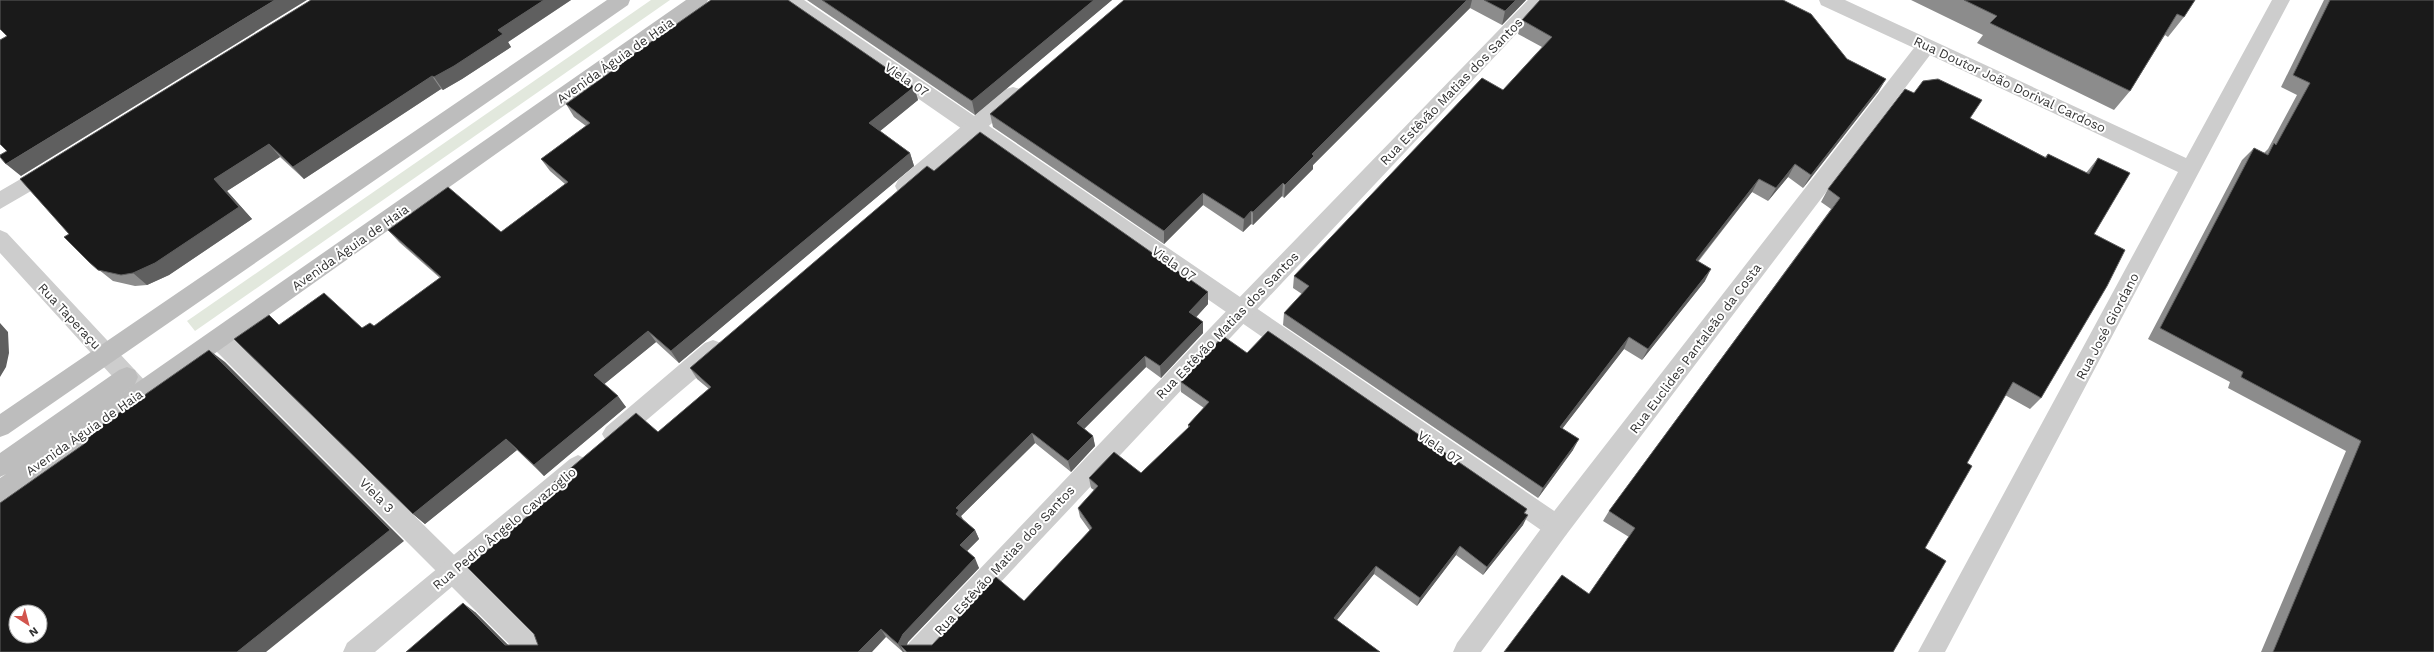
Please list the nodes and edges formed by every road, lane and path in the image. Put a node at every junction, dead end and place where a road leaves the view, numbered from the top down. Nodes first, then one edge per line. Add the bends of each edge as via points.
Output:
1 (621, 0) edge
2 (699, 0) edge
3 (790, 0) edge
4 (1539, 0) edge
5 (1828, 0) edge
6 (2281, 0) edge
7 (1927, 45) junction
8 (1029, 81) edge
9 (975, 126) junction
10 (63, 161) edge
11 (2191, 170) junction
12 (890, 198) edge
13 (0, 201) edge
14 (0, 239) edge
15 (1241, 310) junction
16 (727, 338) edge
17 (219, 339) junction
18 (106, 355) junction
19 (134, 385) junction
20 (0, 427) edge
21 (0, 466) edge
22 (0, 492) edge
23 (1557, 527) junction
24 (454, 571) junction
25 (356, 652) edge
26 (535, 652) edge
27 (918, 652) edge
28 (1466, 652) edge
29 (1931, 652) edge

1 - 18 main road
2 - 17 main road, Avenida Águia de Haia
3 - 9 street, Viela 07
4 - 15 street, Rua Estêvão Matias dos Santos
5 - 7 street, Rua Doutor João Dorival Cardoso
6 - 11 street, Rua José Giordano
7 - 11 street, Rua Doutor João Dorival Cardoso
7 - 23 street, Rua Euclides Pantaleão da Costa
8 - 9 street
9 - 12 street
9 - 15 street, Viela 07
10 - 13 street
11 - 29 street, Rua José Giordano
14 - 18 street, Rua Taperaçu
15 - 23 street, Viela 07
15 - 27 street, Rua Estêvão Matias dos Santos
16 - 24 street, Rua Pedro Ângelo Cavazoglio
17 - 19 main road, Avenida Águia de Haia
17 - 24 street, Viela 3
18 - 19 street, Rua Taperaçu
18 - 20 main road
19 - 21 main road
19 - 22 main road, Avenida Águia de Haia
23 - 28 street, Rua Euclides Pantaleão da Costa
24 - 25 street, Rua Pedro Ângelo Cavazoglio
24 - 26 street, Viela 3

